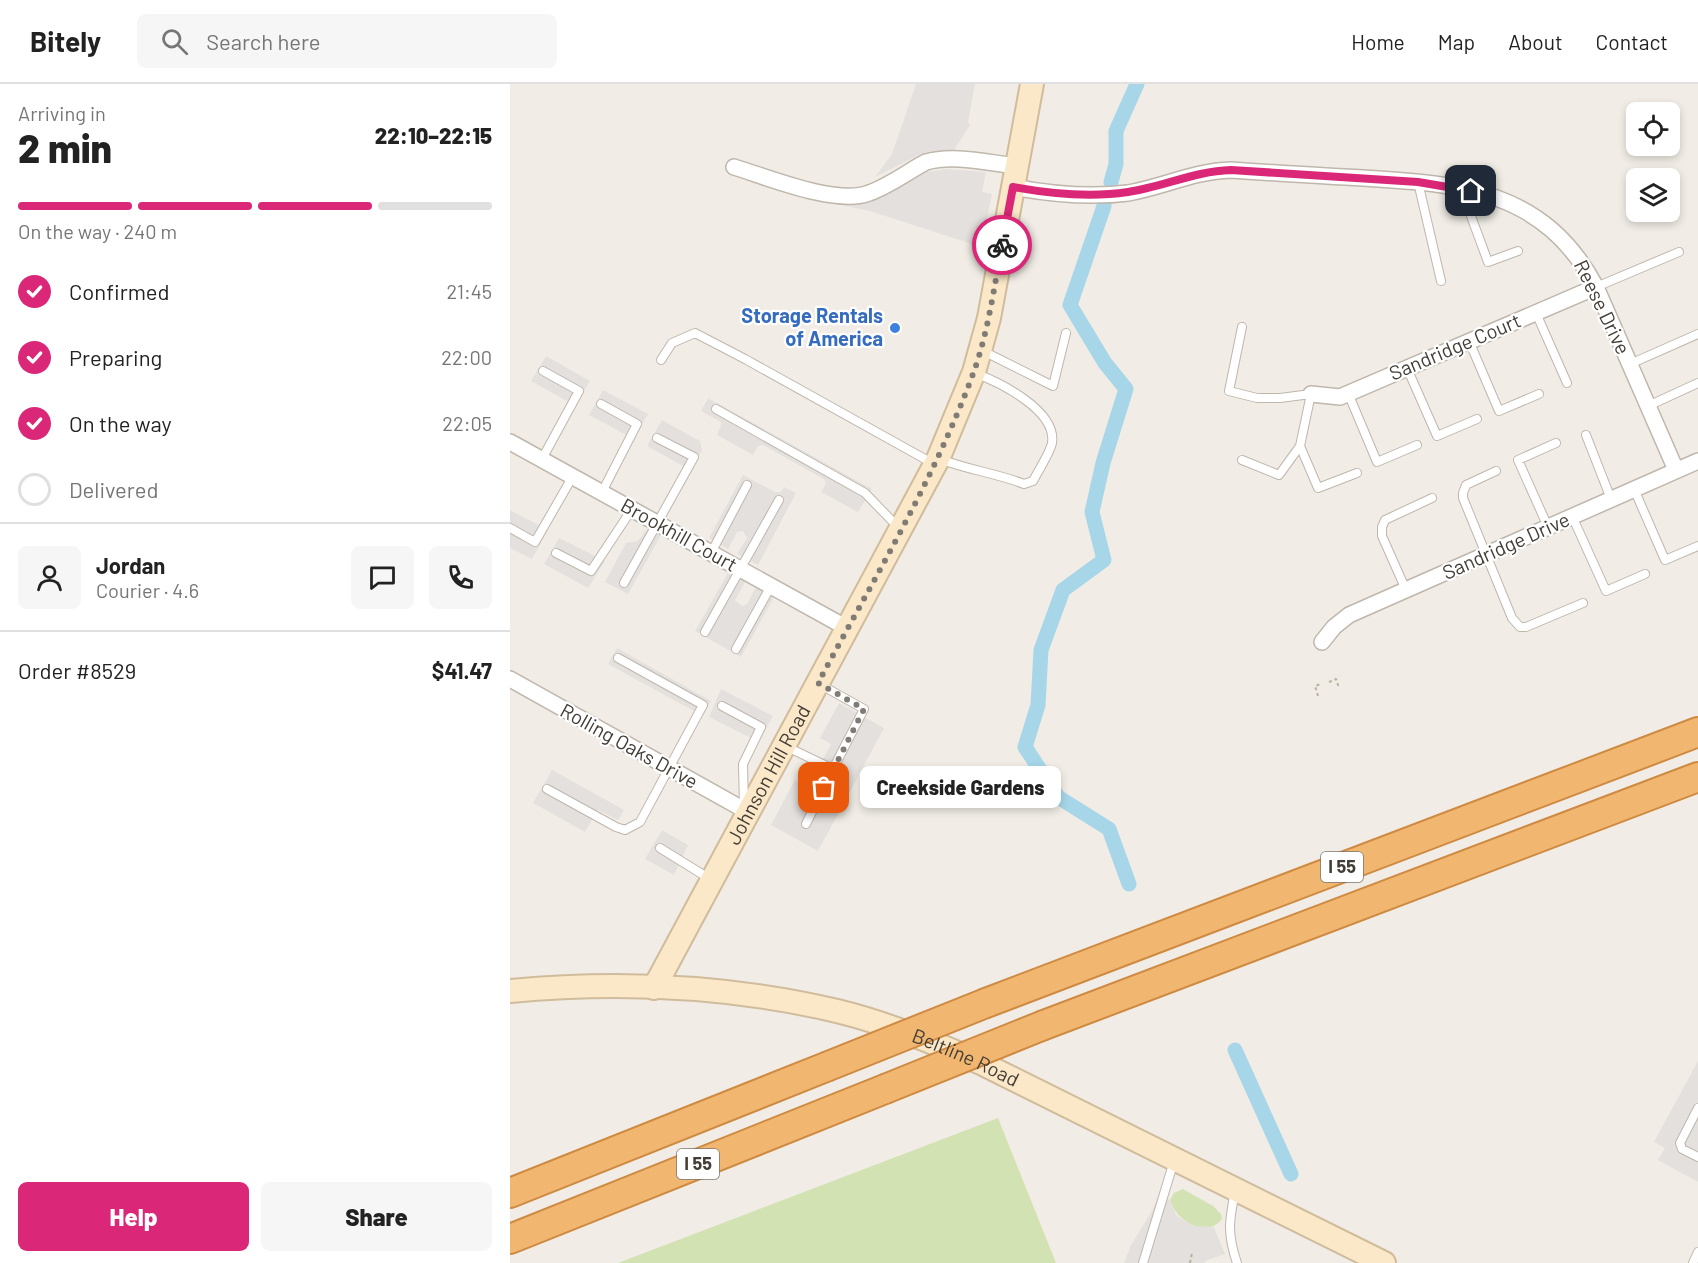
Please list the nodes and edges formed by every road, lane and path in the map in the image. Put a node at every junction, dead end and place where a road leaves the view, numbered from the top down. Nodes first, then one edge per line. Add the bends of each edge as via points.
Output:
1 (1032, 84) edge
2 (734, 167) dead end
3 (1015, 177) junction
4 (1418, 182) junction
5 (1461, 189) junction
6 (1518, 251) dead end
7 (1679, 252) dead end
8 (1441, 281) dead end
9 (1596, 287) junction
10 (1536, 313) junction
11 (1242, 327) dead end
12 (1066, 333) dead end
13 (1698, 334) edge
14 (1469, 341) junction
15 (980, 349) junction
16 (661, 360) dead end
17 (1630, 364) junction
18 (1407, 368) junction
19 (543, 371) dead end
20 (974, 372) junction
21 (1698, 382) edge
22 (1567, 383) dead end
23 (1348, 393) junction
24 (1311, 394) junction
25 (1539, 394) dead end
26 (601, 404) dead end
27 (1648, 406) junction
28 (716, 410) dead end
29 (1477, 419) dead end
30 (1586, 435) dead end
31 (657, 438) dead end
32 (1556, 443) dead end
33 (1417, 445) dead end
34 (512, 446) edge
35 (1300, 446) junction
36 (542, 459) junction
37 (1242, 460) dead end
38 (1698, 461) edge
39 (937, 462) junction
40 (1676, 470) junction
41 (1496, 471) dead end
42 (1357, 473) dead end
43 (573, 477) junction
44 (747, 484) dead end
45 (1634, 489) junction
46 (602, 492) junction
47 (1432, 498) dead end
48 (1611, 499) junction
49 (779, 500) dead end
50 (632, 509) junction
51 (1572, 516) junction
52 (658, 523) junction
53 (1548, 527) junction
54 (510, 528) edge
55 (900, 529) junction
56 (1698, 546) edge
57 (556, 553) dead end
58 (711, 553) junction
59 (1486, 554) junction
60 (741, 569) junction
61 (1645, 574) dead end
62 (624, 584) dead end
63 (771, 586) junction
64 (1406, 590) junction
65 (1583, 603) dead end
66 (847, 628) junction
67 (705, 632) dead end
68 (1322, 642) dead end
69 (736, 650) dead end
70 (618, 658) dead end
71 (510, 679) edge
72 (1329, 682) dead end
73 (818, 683) junction
74 (1321, 684) dead end
75 (1339, 688) dead end
76 (1318, 696) dead end
77 (722, 706) dead end
78 (1698, 732) edge
79 (784, 745) junction
80 (669, 769) junction
81 (833, 769) junction
82 (1698, 777) edge
83 (547, 789) dead end
84 (746, 811) junction
85 (806, 824) dead end
86 (660, 848) dead end
87 (712, 880) junction
88 (654, 988) junction
89 (510, 992) edge
90 (1698, 1108) edge
91 (1698, 1157) edge
92 (1175, 1160) junction
93 (1235, 1190) junction
94 (510, 1193) edge
95 (510, 1239) edge
96 (1698, 1252) edge
97 (1192, 1253) dead end
98 (1373, 1260) edge
99 (1143, 1263) edge
100 (1190, 1263) edge
101 (1238, 1263) edge
102 (1693, 1263) edge

1 - 3 street, Johnson Hill Road
2 - 3 street, Reese Drive via 843,197 867,194 936,159 970,160
3 - 4 street, Reese Drive via 1051,193 1100,195 1129,192 1203,172 1231,170
3 - 15 street, Johnson Hill Road
4 - 5 street, Reese Drive
4 - 8 lane
5 - 6 lane via 1488,262
5 - 9 street, Reese Drive via 1498,198 1542,221 1573,250
7 - 9 lane
9 - 10 street, Sandridge Court
9 - 17 street, Reese Drive
10 - 14 street, Sandridge Court
10 - 22 lane
11 - 24 lane via 1229,391 1257,398
12 - 15 lane via 1053,386
13 - 17 lane
14 - 18 street, Sandridge Court
14 - 25 lane via 1499,411
15 - 20 street, Johnson Hill Road
16 - 39 lane via 672,343 695,333
17 - 27 street, Reese Drive
18 - 23 street, Sandridge Court
18 - 29 lane via 1437,436
19 - 36 lane via 579,391
20 - 39 street, Johnson Hill Road
20 - 39 lane via 997,381 1040,411 1050,426 1052,443 1033,481 1024,484
21 - 27 lane
23 - 24 street, Sandridge Court
23 - 33 lane via 1377,462
24 - 35 lane
26 - 46 lane via 636,424
27 - 40 street, Reese Drive
28 - 55 lane via 864,493
30 - 48 lane
31 - 52 lane via 694,457
32 - 53 lane via 1518,460
34 - 36 street, Brookhill Court
35 - 37 lane via 1279,475
35 - 42 lane via 1318,488
36 - 43 street, Brookhill Court
38 - 40 street, Sandridge Drive
39 - 55 street, Johnson Hill Road
40 - 45 street, Sandridge Drive
41 - 59 lane via 1466,485 1463,493
43 - 46 street, Brookhill Court
43 - 54 lane via 535,542
44 - 58 lane
45 - 48 street, Sandridge Drive
45 - 56 lane via 1665,560
46 - 50 street, Brookhill Court
47 - 64 lane via 1385,520 1382,527 1382,536
48 - 51 street, Sandridge Drive
49 - 60 lane
50 - 52 street, Brookhill Court
50 - 57 lane via 591,571
51 - 53 street, Sandridge Drive
51 - 61 lane via 1606,591
52 - 58 street, Brookhill Court
52 - 62 lane
53 - 59 street, Sandridge Drive
55 - 66 street, Johnson Hill Road
58 - 60 street, Brookhill Court
59 - 64 street, Sandridge Drive
59 - 65 lane via 1512,618 1520,627
60 - 63 street, Brookhill Court
60 - 67 lane
63 - 66 street, Brookhill Court
63 - 69 lane
64 - 68 street, Sandridge Drive via 1349,615
66 - 73 street, Johnson Hill Road
70 - 80 lane via 703,705
71 - 80 street, Rolling Oaks Drive
72 - 75 path via 1336,680
73 - 79 street, Johnson Hill Road
73 - 81 lane via 864,709
74 - 76 path via 1315,686
77 - 84 lane via 760,727 743,764
78 - 94 highway, I 55, bridge via 986,1003
79 - 81 lane
79 - 84 street, Johnson Hill Road
80 - 83 lane via 640,822 625,830
80 - 84 street, Rolling Oaks Drive
81 - 85 lane
82 - 95 highway, I 55, bridge via 1044,1025
84 - 87 street, Johnson Hill Road
86 - 87 lane
87 - 88 street, Johnson Hill Road
88 - 89 street, Beltline Road via 599,986
88 - 92 street, Beltline Road via 796,1002 885,1025 983,1064
90 - 91 lane via 1680,1143 1682,1149
92 - 93 street, Beltline Road
92 - 99 lane
93 - 98 street, Beltline Road
93 - 101 lane via 1228,1222
96 - 102 lane
97 - 100 path

